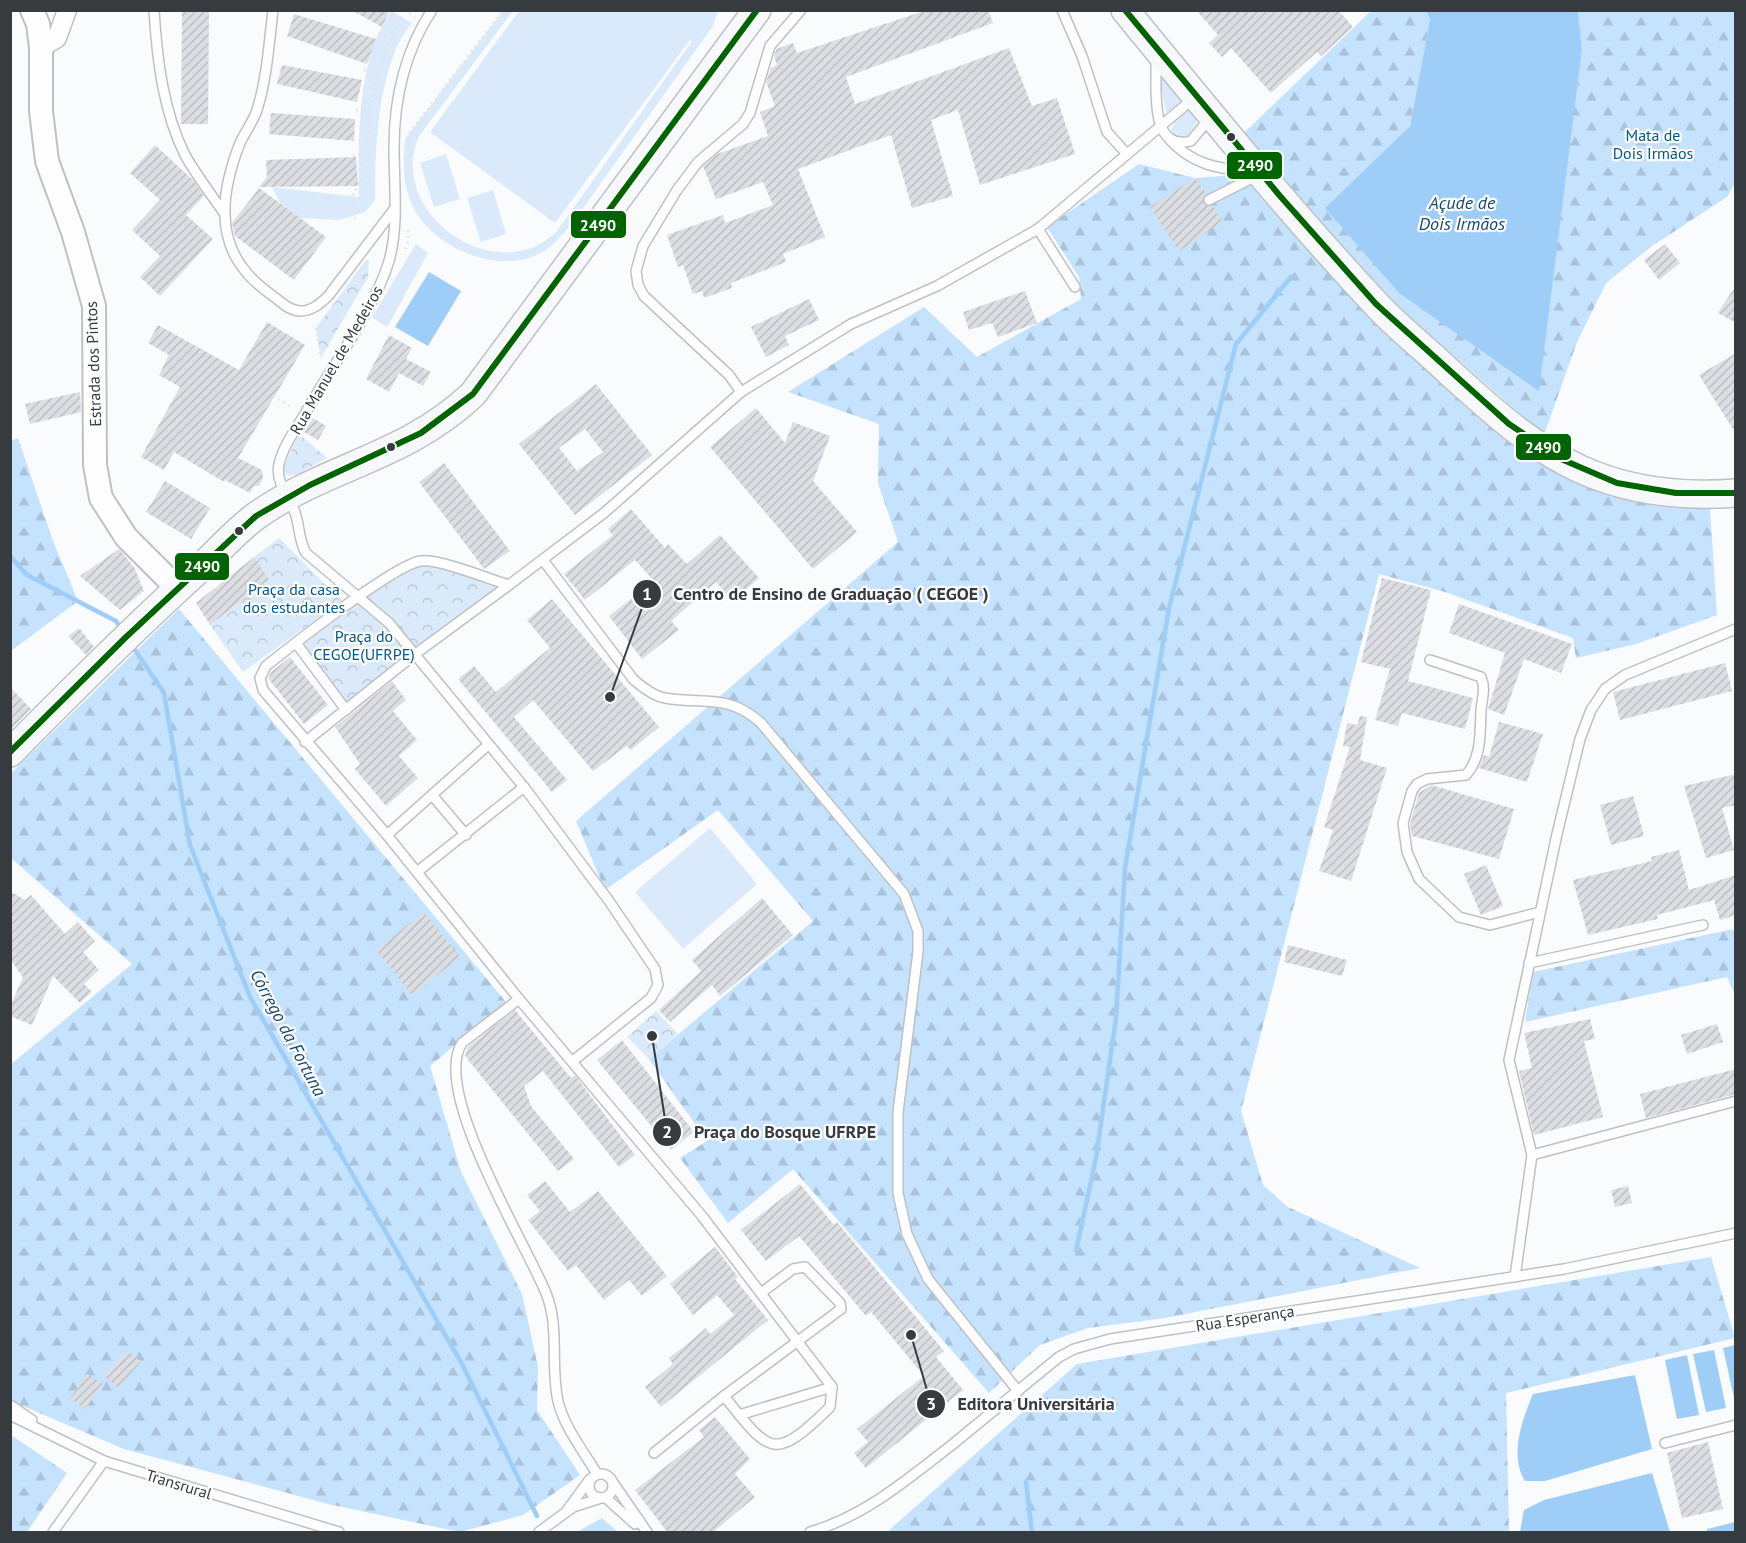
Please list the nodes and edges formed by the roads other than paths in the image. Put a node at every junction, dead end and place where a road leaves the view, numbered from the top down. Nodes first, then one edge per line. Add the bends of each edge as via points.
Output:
1 (32, 10) edge
2 (67, 10) edge
3 (154, 10) edge
4 (273, 10) edge
5 (432, 10) edge
6 (757, 10) edge
7 (801, 10) edge
8 (1062, 10) edge
9 (1125, 10) edge
10 (422, 19) edge
11 (1155, 47) junction
12 (41, 48) junction
13 (1204, 106) junction
14 (1159, 126) junction
15 (1168, 138) junction
16 (1126, 153) junction
17 (1260, 173) junction
18 (1209, 200) dead end
19 (395, 208) junction
20 (224, 213) junction
21 (1038, 229) junction
22 (1075, 287) dead end
23 (741, 392) junction
24 (1736, 493) edge
25 (288, 497) junction
26 (543, 560) junction
27 (509, 585) junction
28 (178, 589) junction
29 (358, 598) junction
30 (1736, 629) edge
31 (296, 643) junction
32 (414, 655) junction
33 (1430, 660) dead end
34 (346, 710) junction
35 (305, 742) junction
36 (488, 745) junction
37 (10, 753) edge
38 (524, 787) junction
39 (432, 795) junction
40 (387, 835) junction
41 (466, 835) junction
42 (417, 872) junction
43 (1540, 912) junction
44 (1703, 925) dead end
45 (1529, 963) junction
46 (519, 999) junction
47 (573, 1061) junction
48 (1736, 1101) edge
49 (1532, 1155) junction
50 (1736, 1233) edge
51 (1515, 1277) junction
52 (761, 1293) junction
53 (797, 1341) junction
54 (832, 1387) junction
55 (1018, 1391) junction
56 (724, 1396) junction
57 (10, 1405) edge
58 (10, 1415) edge
59 (739, 1415) junction
60 (1736, 1425) edge
61 (51, 1434) junction
62 (1665, 1443) dead end
63 (654, 1453) dead end
64 (104, 1461) junction
65 (595, 1476) junction
66 (614, 1484) junction
67 (603, 1498) junction
68 (562, 1515) junction
69 (53, 1533) edge
70 (339, 1533) edge
71 (539, 1533) edge
72 (646, 1533) edge
73 (810, 1533) edge

1 - 12 street, Estrada dos Pintos
2 - 12 street via 57,38
3 - 20 lane via 167,109 185,155
4 - 20 lane via 264,86 231,172
5 - 10 lane, Rua Manuel de Medeiros
6 - 25 main road via 472,394 449,417 420,435
7 - 23 lane via 770,46 743,124 698,162 638,257 638,285 644,296 729,375
8 - 16 lane via 1107,132
9 - 11 main road
10 - 19 lane, Rua Manuel de Medeiros via 402,74 397,107
11 - 13 main road
11 - 14 lane
12 - 28 street, Estrada dos Pintos via 41,111 47,160 73,232 93,306 95,465 102,498 126,537
13 - 14 lane
13 - 15 lane via 1191,141
13 - 17 main road
14 - 15 lane
14 - 16 lane
15 - 17 lane via 1192,160 1232,171
16 - 21 lane
17 - 18 lane
17 - 24 main road via 1377,306 1533,444 1617,483 1671,493
19 - 20 lane via 329,295 318,306 298,312 247,274 232,252
19 - 25 lane, Rua Manuel de Medeiros via 389,259 379,287 279,462 279,479
21 - 22 lane
21 - 23 lane via 937,286 851,324
23 - 26 lane via 604,513
25 - 28 main road via 255,517
25 - 29 lane, Rua Manuel de Medeiros via 306,553
26 - 27 lane
26 - 55 lane via 633,679 648,691 663,698 720,701 749,712 761,723 904,894 918,931 918,952 898,1112 898,1193 908,1234 928,1279
27 - 29 lane via 420,561
27 - 32 lane
28 - 37 main road
29 - 31 lane
29 - 32 lane, Rua Manuel de Medeiros via 388,623
30 - 43 lane via 1625,675 1605,689 1591,710 1580,739
31 - 34 lane
31 - 35 lane via 266,666 260,678 263,690
32 - 34 lane
32 - 36 lane, Rua Manuel de Medeiros
33 - 43 lane via 1480,677 1484,691 1482,730 1466,775 1427,779 1412,791 1403,823 1407,852 1419,879 1459,917 1490,925
34 - 35 lane
35 - 40 lane
36 - 38 lane, Rua Manuel de Medeiros
36 - 39 lane
38 - 41 lane
38 - 47 lane, Rua Manuel de Medeiros via 609,901 658,977 651,998
39 - 40 lane
39 - 41 lane
40 - 42 lane
41 - 42 lane
42 - 46 lane
43 - 45 lane
44 - 45 lane
45 - 49 lane via 1509,1060
46 - 47 lane
46 - 65 lane via 462,1043 456,1053 454,1074 460,1102 504,1213 546,1293 556,1336 559,1404
47 - 52 lane
48 - 49 lane
49 - 51 lane
50 - 51 lane, Rua Esperança
51 - 55 lane, Rua Esperança via 1091,1343 1059,1357
52 - 53 lane
52 - 53 lane via 793,1269 805,1267 840,1303 841,1312
53 - 54 lane
53 - 56 lane
54 - 59 lane
54 - 59 lane via 830,1407 789,1442 766,1443 756,1437
55 - 73 lane, Rua Esperança via 896,1490
56 - 59 lane
56 - 63 lane
57 - 61 lane
58 - 61 lane
60 - 62 lane
61 - 64 lane, Transrural
64 - 69 lane
64 - 70 lane, Transrural
65 - 66 lane via 608,1475
65 - 67 lane via 589,1485 591,1493
65 - 68 lane
66 - 67 lane via 612,1492
66 - 72 lane
67 - 68 lane via 573,1507
67 - 72 lane
68 - 71 lane

